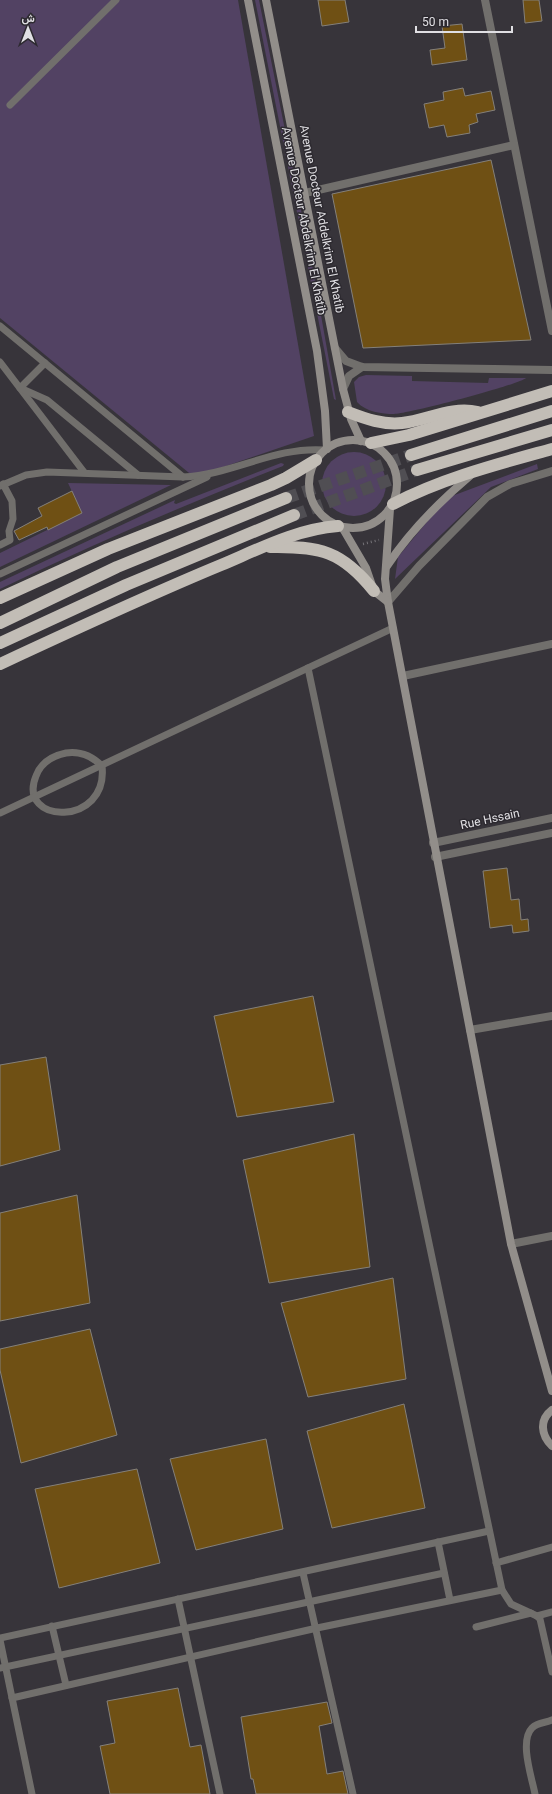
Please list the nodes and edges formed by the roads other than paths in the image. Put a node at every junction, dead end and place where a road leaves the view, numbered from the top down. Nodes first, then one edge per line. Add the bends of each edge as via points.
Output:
1 (116, 0) edge
2 (248, 0) edge
3 (266, 0) edge
4 (485, 0) edge
5 (10, 105) dead end
6 (514, 144) junction
7 (306, 193) junction
8 (0, 326) edge
9 (552, 331) edge
10 (335, 348) junction
11 (0, 362) edge
12 (44, 363) junction
13 (362, 367) junction
14 (552, 370) edge
15 (20, 388) junction
16 (343, 389) junction
17 (552, 391) edge
18 (552, 411) edge
19 (348, 412) junction
20 (481, 413) junction
21 (552, 430) edge
22 (366, 442) junction
23 (326, 449) junction
24 (552, 449) edge
25 (411, 455) tunnel mouth
26 (316, 460) junction
27 (417, 470) tunnel mouth
28 (475, 471) junction
29 (552, 471) edge
30 (84, 472) junction
31 (214, 474) junction
32 (138, 475) junction
33 (183, 477) junction
34 (2, 485) edge
35 (286, 498) tunnel mouth
36 (392, 507) junction
37 (294, 515) tunnel mouth
38 (340, 527) junction
39 (0, 545) edge
40 (263, 548) junction
41 (387, 567) junction
42 (0, 574) edge
43 (374, 590) junction
44 (0, 598) edge
45 (388, 602) junction
46 (0, 623) edge
47 (393, 628) junction
48 (0, 643) edge
49 (552, 644) edge
50 (0, 664) edge
51 (308, 668) junction
52 (403, 676) junction
53 (102, 766) junction
54 (35, 797) junction
55 (0, 813) edge
56 (552, 818) edge
57 (552, 833) edge
58 (433, 843) junction
59 (435, 857) junction
60 (552, 1016) edge
61 (470, 1030) junction
62 (552, 1236) edge
63 (511, 1244) junction
64 (552, 1391) edge
65 (552, 1410) edge
66 (552, 1446) edge
67 (489, 1531) junction
68 (438, 1542) junction
69 (552, 1547) edge
70 (496, 1562) junction
71 (303, 1573) junction
72 (444, 1573) junction
73 (502, 1590) junction
74 (178, 1599) junction
75 (450, 1600) junction
76 (310, 1601) junction
77 (552, 1612) edge
78 (534, 1614) junction
79 (52, 1626) junction
80 (476, 1627) dead end
81 (184, 1628) junction
82 (317, 1628) junction
83 (0, 1639) edge
84 (58, 1655) junction
85 (190, 1658) junction
86 (3, 1667) edge
87 (552, 1672) edge
88 (66, 1685) junction
89 (12, 1698) junction
90 (552, 1720) edge
91 (32, 1794) edge
92 (220, 1794) edge
93 (353, 1794) edge
94 (535, 1794) edge

1 - 5 lane
2 - 23 street, Avenue Docteur Abdelkrim El Khatib via 317,351 325,412
3 - 7 street, Avenue Docteur Addelkrim El Khatib
4 - 6 street
6 - 7 street
6 - 9 street
7 - 10 street, Avenue Docteur Addelkrim El Khatib
8 - 12 lane
10 - 13 street via 346,361
10 - 16 street, Avenue Docteur Addelkrim El Khatib
11 - 15 lane
12 - 15 lane
12 - 33 lane
13 - 14 street
13 - 16 street via 349,376
15 - 30 lane
15 - 32 lane via 47,400
16 - 19 street, Avenue Docteur Addelkrim El Khatib
17 - 20 highway
18 - 25 highway
19 - 20 highway via 368,420 390,424 412,422 452,411
19 - 22 street, Avenue Docteur Addelkrim El Khatib
20 - 22 highway via 409,435
21 - 27 highway
22 - 23 street via 343,441
22 - 36 street via 385,454 395,469 398,480
23 - 26 street
23 - 31 lane via 292,451
24 - 28 highway
26 - 38 street via 311,470 309,493 319,513
26 - 44 highway via 271,485 108,549
28 - 36 highway via 415,492
28 - 41 street via 423,519
29 - 45 street via 510,484 488,498 419,566
30 - 32 lane
30 - 34 lane via 39,472
31 - 33 lane
31 - 42 lane
32 - 33 lane
34 - 39 lane via 10,495 13,519 9,531 10,540
35 - 46 highway via 117,567
36 - 38 street via 374,524 353,529
36 - 41 street
37 - 48 highway via 126,585
38 - 40 highway via 319,527
38 - 43 street via 366,568
40 - 43 highway via 308,548 332,554 362,576
40 - 50 highway via 134,601
41 - 45 street via 385,578
43 - 45 street
45 - 47 street
47 - 51 lane
47 - 52 street
49 - 52 street
51 - 53 lane
51 - 67 lane
52 - 58 street
53 - 54 lane
53 - 54 lane via 81,753 66,753 52,757 36,774
53 - 54 lane via 99,789 89,803 80,809 69,813 54,813 43,807
54 - 55 lane
56 - 58 street, Rue Hssain
57 - 59 street
58 - 59 street
59 - 61 street
60 - 61 street
61 - 63 street
62 - 63 street
63 - 64 street
65 - 66 street via 546,1416 542,1429
67 - 68 lane
67 - 70 lane
68 - 71 lane
68 - 72 lane
69 - 70 lane
70 - 73 lane
71 - 74 lane
71 - 76 lane
72 - 75 lane
72 - 76 lane
73 - 75 lane
73 - 78 lane via 511,1604
74 - 79 lane
74 - 81 lane
75 - 82 lane
76 - 81 lane
76 - 82 lane
77 - 78 lane
78 - 80 lane
78 - 87 lane via 541,1624
79 - 83 lane
79 - 84 lane
81 - 84 lane
81 - 85 lane
82 - 85 lane
82 - 93 lane
83 - 86 lane
84 - 86 lane
84 - 88 lane
85 - 88 lane
85 - 92 lane
86 - 89 lane
88 - 89 lane
89 - 91 lane
90 - 94 lane via 534,1726 526,1738

